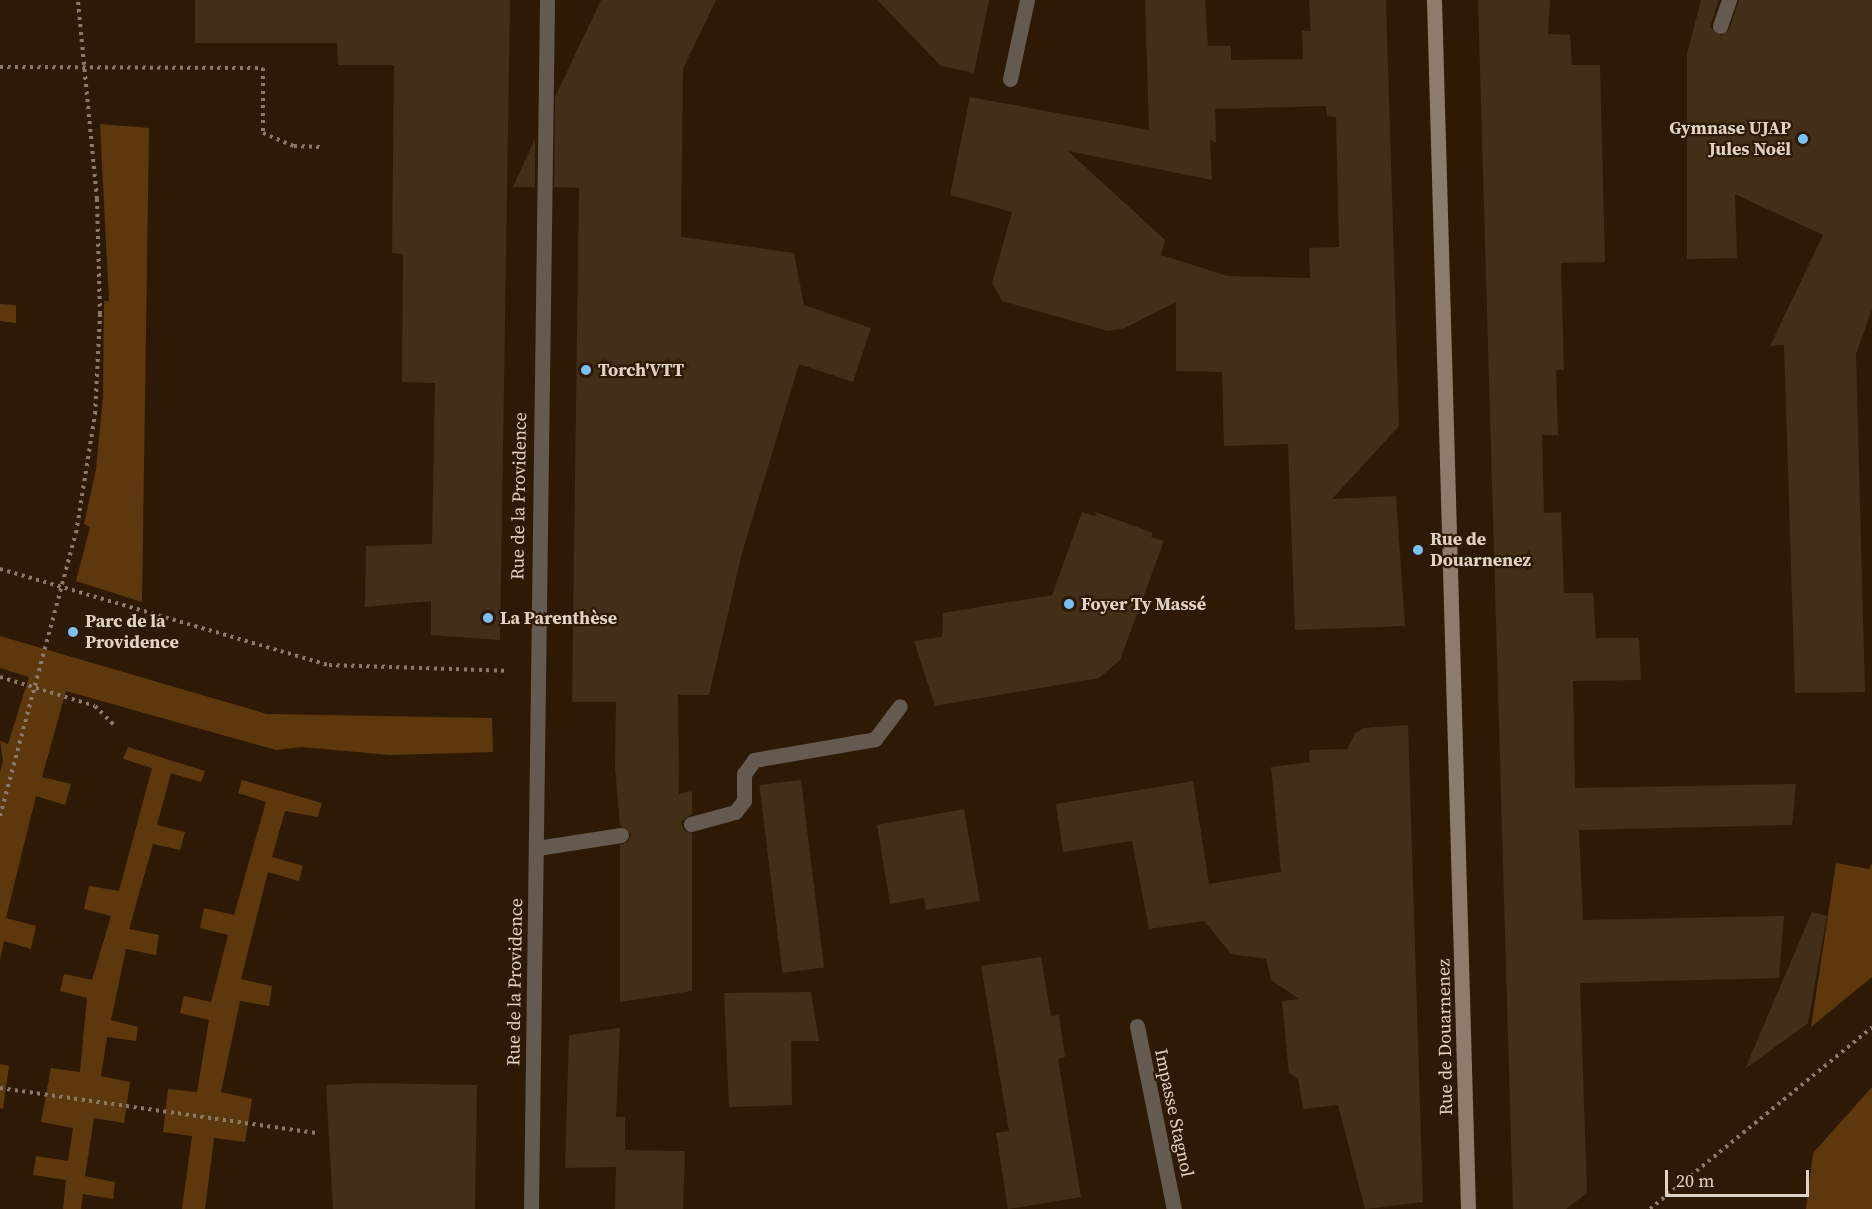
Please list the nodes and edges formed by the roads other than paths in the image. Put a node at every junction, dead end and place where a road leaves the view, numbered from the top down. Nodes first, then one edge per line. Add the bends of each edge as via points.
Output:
1 (547, 0) edge
2 (1027, 0) edge
3 (1434, 0) edge
4 (1729, 0) edge
5 (1720, 26) dead end
6 (1010, 79) dead end
7 (900, 706) dead end
8 (691, 824) dead end
9 (621, 835) dead end
10 (537, 848) junction
11 (1137, 1026) dead end
12 (531, 1209) edge
13 (1174, 1209) edge
14 (1468, 1209) edge

1 - 10 street, Rue de la Providence via 536,672
2 - 6 street
3 - 14 main road, Rue de Douarnenez
4 - 5 street
7 - 8 street via 875,739 754,760 744,774 744,801 735,812
9 - 10 street
10 - 12 street, Rue de la Providence
11 - 13 street, Impasse Stagnol

